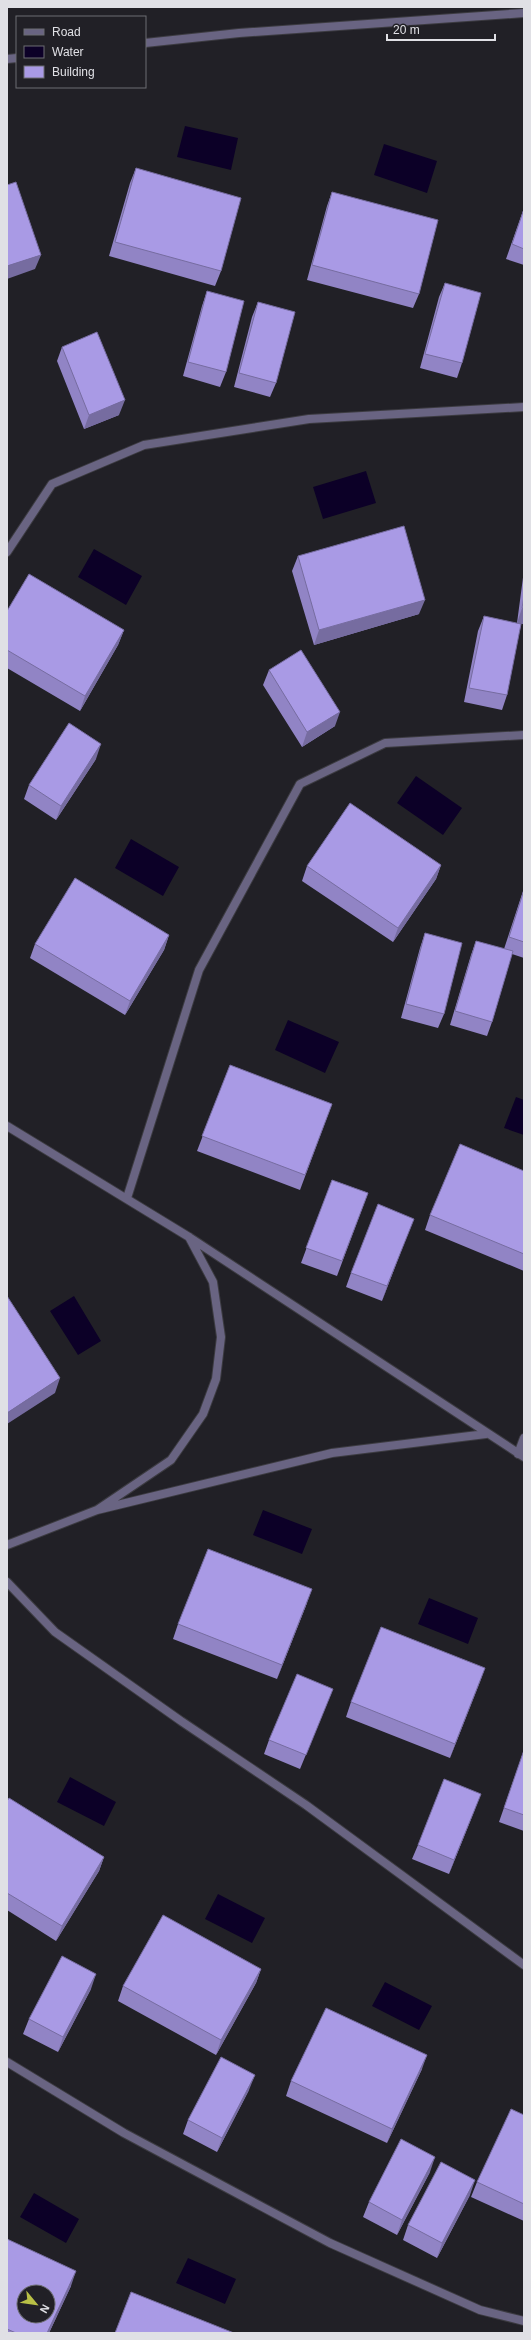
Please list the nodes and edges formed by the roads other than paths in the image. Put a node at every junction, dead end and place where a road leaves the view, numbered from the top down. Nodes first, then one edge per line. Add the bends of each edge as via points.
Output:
1 (524, 13) edge
2 (146, 44) edge
3 (524, 407) edge
4 (7, 552) edge
5 (524, 735) edge
6 (7, 1126) edge
7 (127, 1198) junction
8 (189, 1237) junction
9 (486, 1434) junction
10 (524, 1438) edge
11 (521, 1456) edge
12 (97, 1510) junction
13 (7, 1545) edge
14 (7, 1582) edge
15 (524, 1965) edge
16 (7, 2062) edge
17 (524, 2322) edge

1 - 2 street via 239,33
3 - 4 street via 309,419 144,444 52,484
5 - 7 street via 385,743 300,784 199,970
6 - 7 street
7 - 8 street
8 - 9 street
8 - 12 street via 213,1282 221,1337 216,1379 203,1414 171,1460
9 - 11 street
9 - 12 street via 332,1453
10 - 11 street
12 - 13 street
14 - 15 street via 55,1632 306,1805
16 - 17 street via 124,2133 330,2243 480,2310

